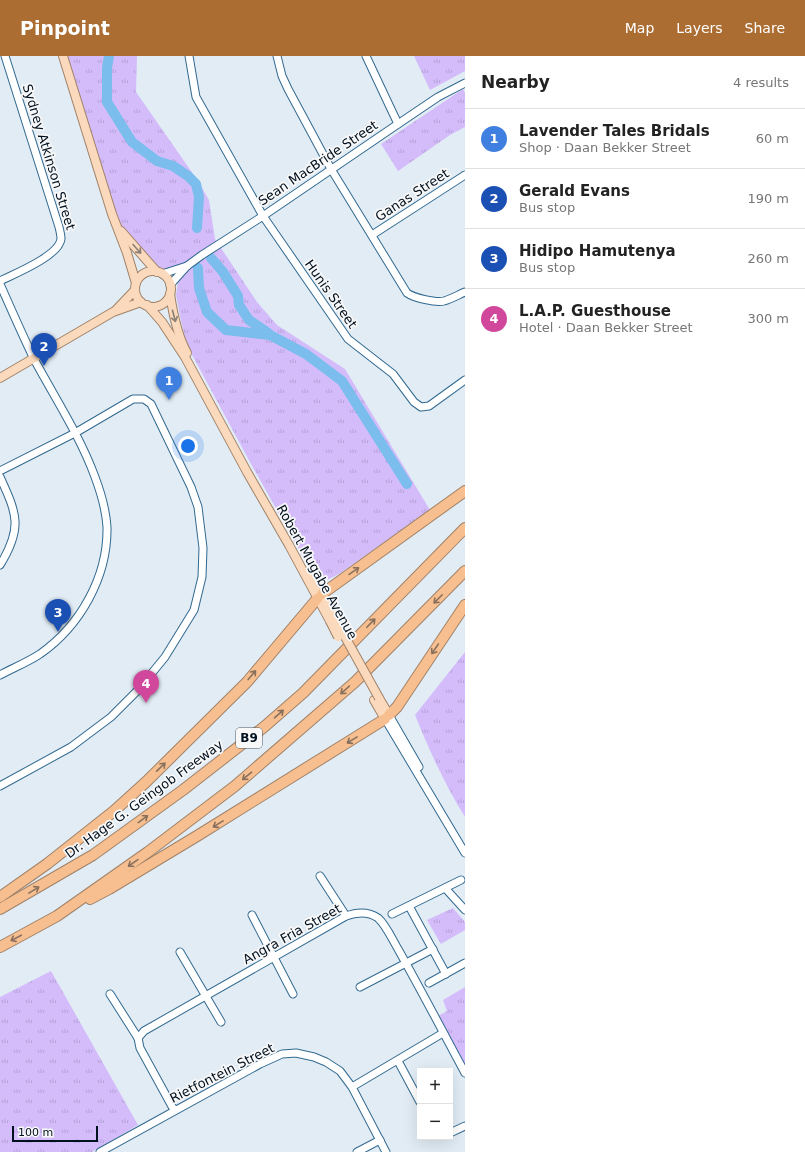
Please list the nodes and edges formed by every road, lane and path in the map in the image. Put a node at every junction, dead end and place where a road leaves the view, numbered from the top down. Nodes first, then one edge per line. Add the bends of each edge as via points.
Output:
1 (5, 56) edge
2 (63, 56) edge
3 (189, 56) edge
4 (277, 56) edge
5 (366, 56) edge
6 (465, 83) edge
7 (398, 124) junction
8 (331, 169) junction
9 (465, 174) edge
10 (263, 216) junction
11 (117, 227) junction
12 (372, 235) junction
13 (187, 266) junction
14 (160, 273) junction
15 (0, 281) edge
16 (0, 284) edge
17 (170, 285) junction
18 (135, 287) junction
19 (465, 292) edge
20 (170, 294) junction
21 (144, 304) junction
22 (114, 312) junction
23 (34, 358) junction
24 (0, 378) edge
25 (465, 380) edge
26 (75, 433) junction
27 (0, 471) edge
28 (0, 477) edge
29 (465, 491) edge
30 (465, 528) edge
31 (0, 565) edge
32 (465, 571) edge
33 (320, 596) junction
34 (465, 606) edge
35 (0, 675) edge
36 (387, 717) junction
37 (0, 786) edge
38 (465, 846) edge
39 (465, 852) edge
40 (320, 876) dead end
41 (461, 880) dead end
42 (445, 888) junction
43 (0, 897) edge
44 (409, 906) junction
45 (0, 909) edge
46 (465, 910) edge
47 (392, 914) dead end
48 (252, 915) dead end
49 (57, 916) junction
50 (346, 916) junction
51 (0, 947) edge
52 (432, 949) junction
53 (180, 952) dead end
54 (275, 957) junction
55 (406, 963) junction
56 (465, 963) edge
57 (446, 974) junction
58 (429, 983) dead end
59 (360, 987) dead end
60 (110, 994) dead end
61 (293, 994) dead end
62 (206, 996) junction
63 (221, 1022) dead end
64 (443, 1033) junction
65 (138, 1038) junction
66 (398, 1061) junction
67 (465, 1073) edge
68 (352, 1087) junction
69 (417, 1096) edge
70 (174, 1110) junction
71 (465, 1126) edge
72 (453, 1132) edge
73 (380, 1140) junction
74 (100, 1152) edge
75 (357, 1152) edge
76 (386, 1152) edge

1 - 15 street, Sydney Atkinson Street via 61,240 56,249 46,257
2 - 11 main road
3 - 10 street, Hunis Street via 196,97
4 - 8 street, Ganas Street via 288,89
5 - 7 street
6 - 7 street, Sean MacBride Street via 438,97
7 - 8 street, Sean MacBride Street
8 - 10 street, Sean MacBride Street
8 - 12 street, Ganas Street
9 - 12 street, Ganas Street
10 - 13 street, Sean MacBride Street
10 - 25 street, Hunis Street via 348,339 393,374 417,404 421,407 429,406
11 -> 14 main road
11 - 18 main road via 127,253
12 - 19 street, Ganas Street via 404,289 411,296 439,302
13 - 14 street, Sean MacBride Street
13 - 17 street, Sean MacBride Street
14 - 17 main road
14 - 18 main road via 144,273
16 - 23 street
17 - 20 main road
18 - 21 main road via 136,294
18 - 22 main road
20 - 21 main road via 163,303 152,306
20 -> 33 main road, Robert Mugabe Avenue via 185,349
21 - 22 main road
21 - 33 main road, Robert Mugabe Avenue via 162,322 185,357 247,472
22 - 23 main road
23 - 24 main road
23 - 26 street
26 - 27 street
26 - 35 street via 95,477 106,514 106,538 101,569 86,604 66,632 39,655
26 - 37 street via 133,399 144,399 151,404 198,507 203,552 200,587 190,619 165,657 138,690 111,717 71,747
28 - 31 street via 14,509 15,522 11,546
33 -> 29 highway
45 -> 30 highway, Dr. Hage G. Geingob Freeway / B9 via 93,855 264,727 303,693
32 -> 49 highway, B9 via 355,682 235,786
33 - 36 main road, Robert Mugabe Avenue, bridge
43 -> 33 highway via 54,860 146,782 247,682
34 -> 36 highway via 397,707
36 - 38 street, Robert Mugabe Avenue
36 - 39 street, Robert Mugabe Avenue
36 -> 49 highway via 116,885
40 - 50 street
41 - 42 street
42 - 44 street
42 - 46 street
44 - 47 street
44 - 52 street
48 - 54 street
49 -> 51 highway, B9
50 - 54 street, Angra Fria Street
50 - 55 street, Angra Fria Street via 362,912 381,921
52 - 55 street
52 - 57 street
53 - 62 street
54 - 61 street
54 - 62 street, Angra Fria Street
55 - 59 street
55 - 64 street, Angra Fria Street
56 - 57 street
57 - 58 street
60 - 65 street
62 - 63 street
62 - 65 street, Angra Fria Street via 144,1031
64 - 66 street
64 - 67 street, Angra Fria Street
65 - 70 street via 138,1044 146,1060
66 - 68 street
66 - 69 street
68 - 70 street, Rietfontein Street via 340,1072 326,1062 296,1053 282,1054
68 - 73 street, Rietfontein Street
70 - 74 street, Rietfontein Street
71 - 72 street
73 - 75 street
73 - 76 street, Rietfontein Street

